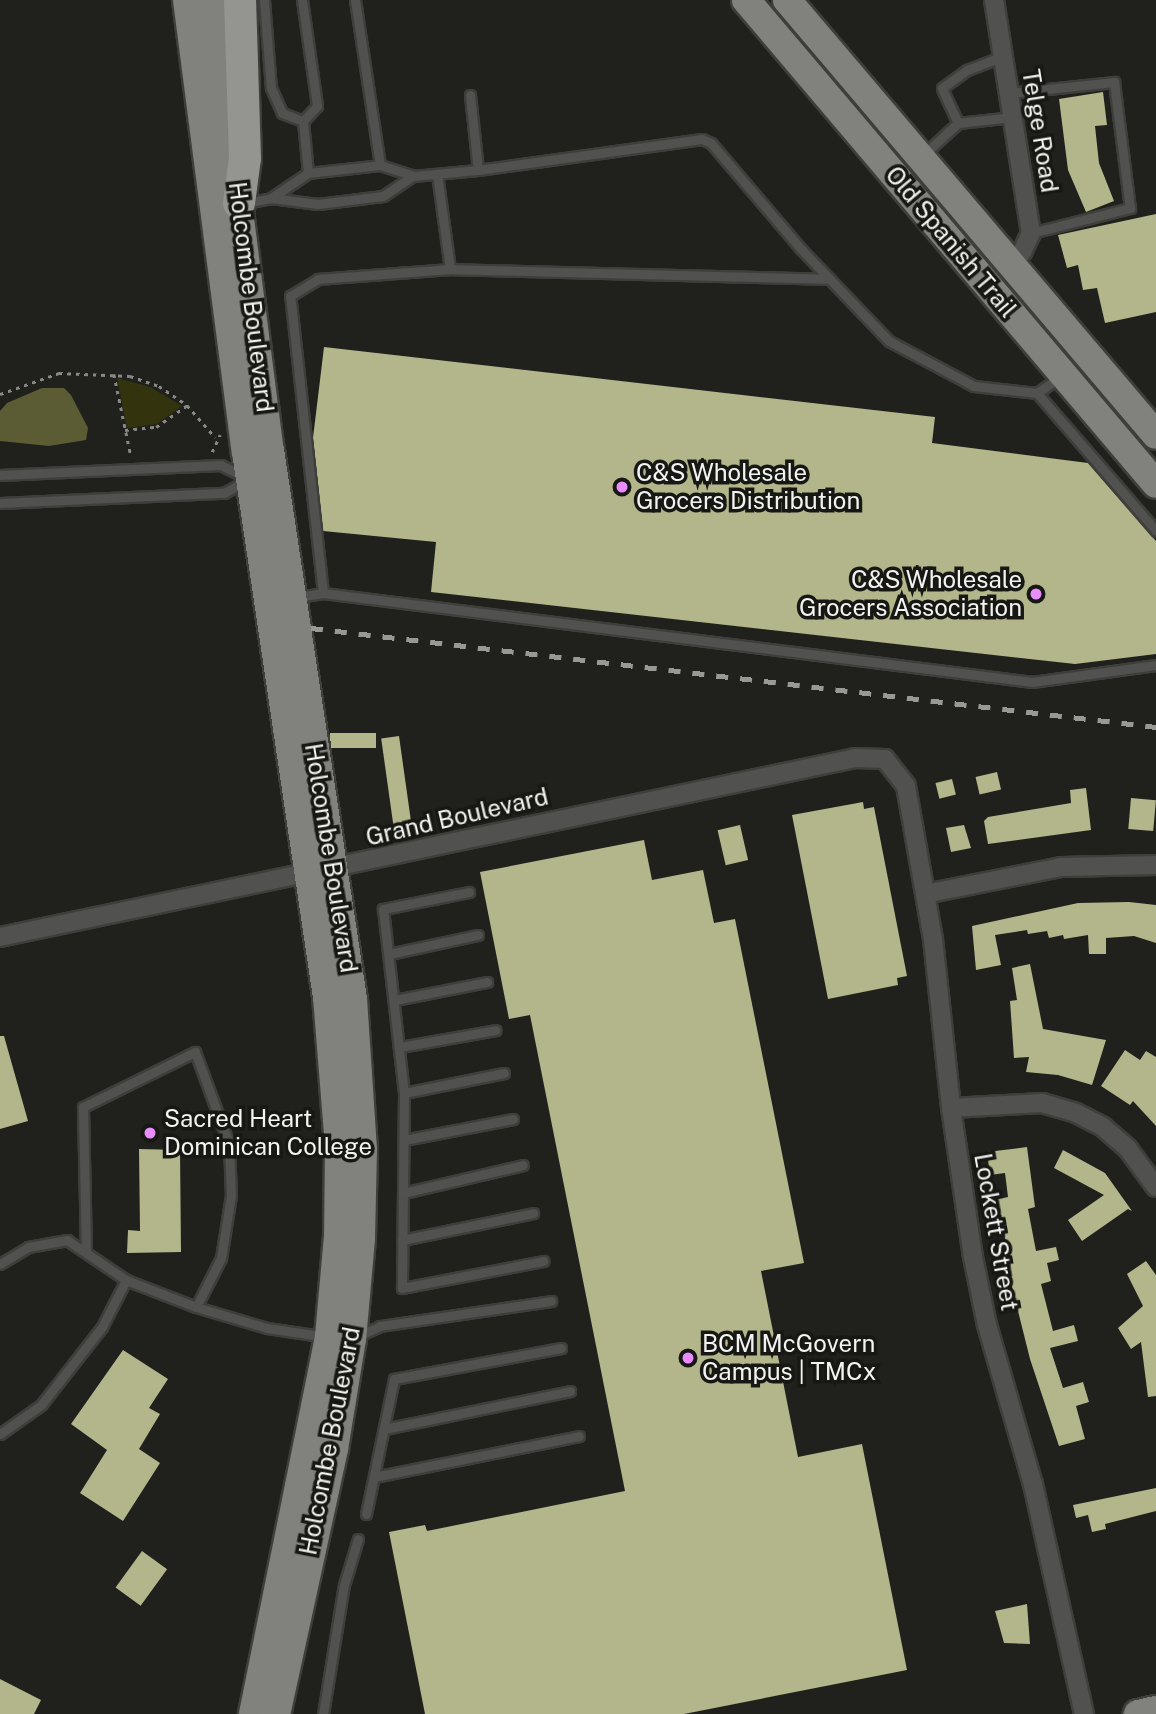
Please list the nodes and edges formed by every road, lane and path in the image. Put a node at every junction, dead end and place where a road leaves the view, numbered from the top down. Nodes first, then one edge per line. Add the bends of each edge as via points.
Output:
1 (187, 0) edge
2 (212, 0) edge
3 (240, 0) edge
4 (264, 0) edge
5 (302, 0) edge
6 (355, 0) edge
7 (746, 0) edge
8 (787, 0) edge
9 (994, 0) edge
10 (1003, 56) junction
11 (1009, 93) junction
12 (470, 95) dead end
13 (1013, 117) junction
14 (303, 121) junction
15 (958, 123) junction
16 (919, 155) junction
17 (380, 165) junction
18 (478, 170) junction
19 (308, 173) junction
20 (437, 174) junction
21 (893, 174) junction
22 (413, 176) junction
23 (232, 186) junction
24 (271, 198) junction
25 (1031, 233) junction
26 (1010, 263) junction
27 (450, 269) junction
28 (830, 279) junction
29 (1034, 291) junction
30 (1010, 312) junction
31 (114, 373) junction
32 (1063, 375) junction
33 (1037, 393) junction
34 (0, 394) edge
35 (187, 405) junction
36 (125, 430) junction
37 (229, 430) dead end
38 (1156, 435) edge
39 (215, 437) junction
40 (212, 452) dead end
41 (131, 456) dead end
42 (1152, 470) edge
43 (0, 475) edge
44 (262, 477) junction
45 (0, 503) edge
46 (1156, 531) edge
47 (323, 593) junction
48 (292, 598) junction
49 (1156, 664) edge
50 (885, 759) joint
51 (1156, 865) edge
52 (321, 872) junction
53 (469, 892) dead end
54 (925, 894) junction
55 (478, 935) dead end
56 (0, 937) edge
57 (389, 954) junction
58 (487, 982) dead end
59 (395, 1000) junction
60 (496, 1030) dead end
61 (400, 1047) junction
62 (504, 1073) dead end
63 (404, 1093) junction
64 (951, 1108) junction
65 (513, 1119) dead end
66 (404, 1140) junction
67 (523, 1165) dead end
68 (1156, 1187) edge
69 (403, 1193) junction
70 (533, 1213) dead end
71 (402, 1240) junction
72 (86, 1252) junction
73 (543, 1261) dead end
74 (0, 1264) edge
75 (126, 1280) junction
76 (551, 1301) dead end
77 (196, 1307) junction
78 (341, 1338) junction
79 (561, 1348) dead end
80 (570, 1391) dead end
81 (384, 1429) junction
82 (0, 1434) edge
83 (579, 1436) dead end
84 (374, 1478) junction
85 (366, 1514) dead end
86 (358, 1539) dead end
87 (1156, 1710) edge
88 (253, 1714) edge
89 (276, 1714) edge
90 (323, 1714) edge
91 (1084, 1714) edge
92 (1138, 1714) edge

1 - 23 main road, Holcombe Boulevard
2 - 23 main road, Holcombe Boulevard
3 - 23 highway
4 - 14 lane via 271,88 282,113
5 - 14 lane via 317,106
6 - 17 lane
7 - 21 main road, Old Spanish Trail
8 - 16 main road, Old Spanish Trail
9 - 10 street, Telge Road
10 - 11 street, Telge Road
10 - 15 lane via 967,70 942,88
11 - 13 street, Telge Road
11 - 25 lane via 1114,82 1130,208
12 - 18 lane
13 - 15 lane
13 - 25 street, Telge Road
14 - 19 lane
15 - 16 lane
16 - 21 main road
16 - 26 main road, Old Spanish Trail
17 - 19 lane
17 - 22 lane
18 - 20 lane
18 - 28 lane via 702,139 711,143
19 - 24 lane
20 - 22 lane
20 - 27 lane
21 - 30 main road, Old Spanish Trail
22 - 24 lane via 383,196 318,204
23 - 24 lane
23 - 44 main road, Holcombe Boulevard
25 - 26 street via 1022,252
26 - 29 main road, Old Spanish Trail
27 - 28 lane
27 - 47 lane via 318,279 290,296
28 - 33 lane via 888,341 948,375 974,386
29 - 30 main road
29 - 38 main road, Old Spanish Trail
30 - 32 main road, Old Spanish Trail
31 - 34 path via 59,373
31 - 35 path via 159,386
31 - 36 path
32 - 33 lane
32 - 42 main road, Old Spanish Trail
33 - 46 lane
35 - 36 path via 156,427
35 - 39 path
36 - 41 path
37 - 39 path
39 - 40 path
43 - 44 lane via 221,465
44 - 45 lane via 224,493
44 - 48 main road, Holcombe Boulevard
44 - 52 main road, Holcombe Boulevard
47 - 48 lane
47 - 49 lane via 1032,682
48 - 52 main road, Holcombe Boulevard
50 - 52 street, Grand Boulevard via 855,758 514,827 459,844
50 - 54 street, Lockett Street via 906,786
51 - 54 street via 1061,867
52 - 56 street, Grand Boulevard
52 - 78 main road, Holcombe Boulevard via 353,999 363,1150 361,1239
53 - 57 lane via 383,909
54 - 64 street, Lockett Street
55 - 57 lane
57 - 59 lane
58 - 59 lane
59 - 61 lane
60 - 61 lane
61 - 63 lane
62 - 63 lane
63 - 66 lane
64 - 68 street via 1042,1103 1076,1113 1103,1127 1128,1149
64 - 91 street, Lockett Street via 987,1325 1033,1484
65 - 66 lane
66 - 69 lane
67 - 69 lane
69 - 71 lane
70 - 71 lane
71 - 73 lane via 402,1288
72 - 74 lane via 67,1240 28,1247
72 - 75 lane
72 - 77 lane via 83,1107 195,1052 229,1143 231,1195 221,1258
75 - 77 lane
75 - 82 lane via 102,1327 41,1405
76 - 78 lane via 380,1326
77 - 78 lane via 267,1328
78 - 88 main road, Holcombe Boulevard
78 - 89 main road, Holcombe Boulevard via 334,1449
79 - 81 lane via 394,1379
80 - 81 lane
81 - 84 lane
83 - 84 lane
84 - 85 lane
86 - 90 lane via 344,1585
87 - 92 main road

